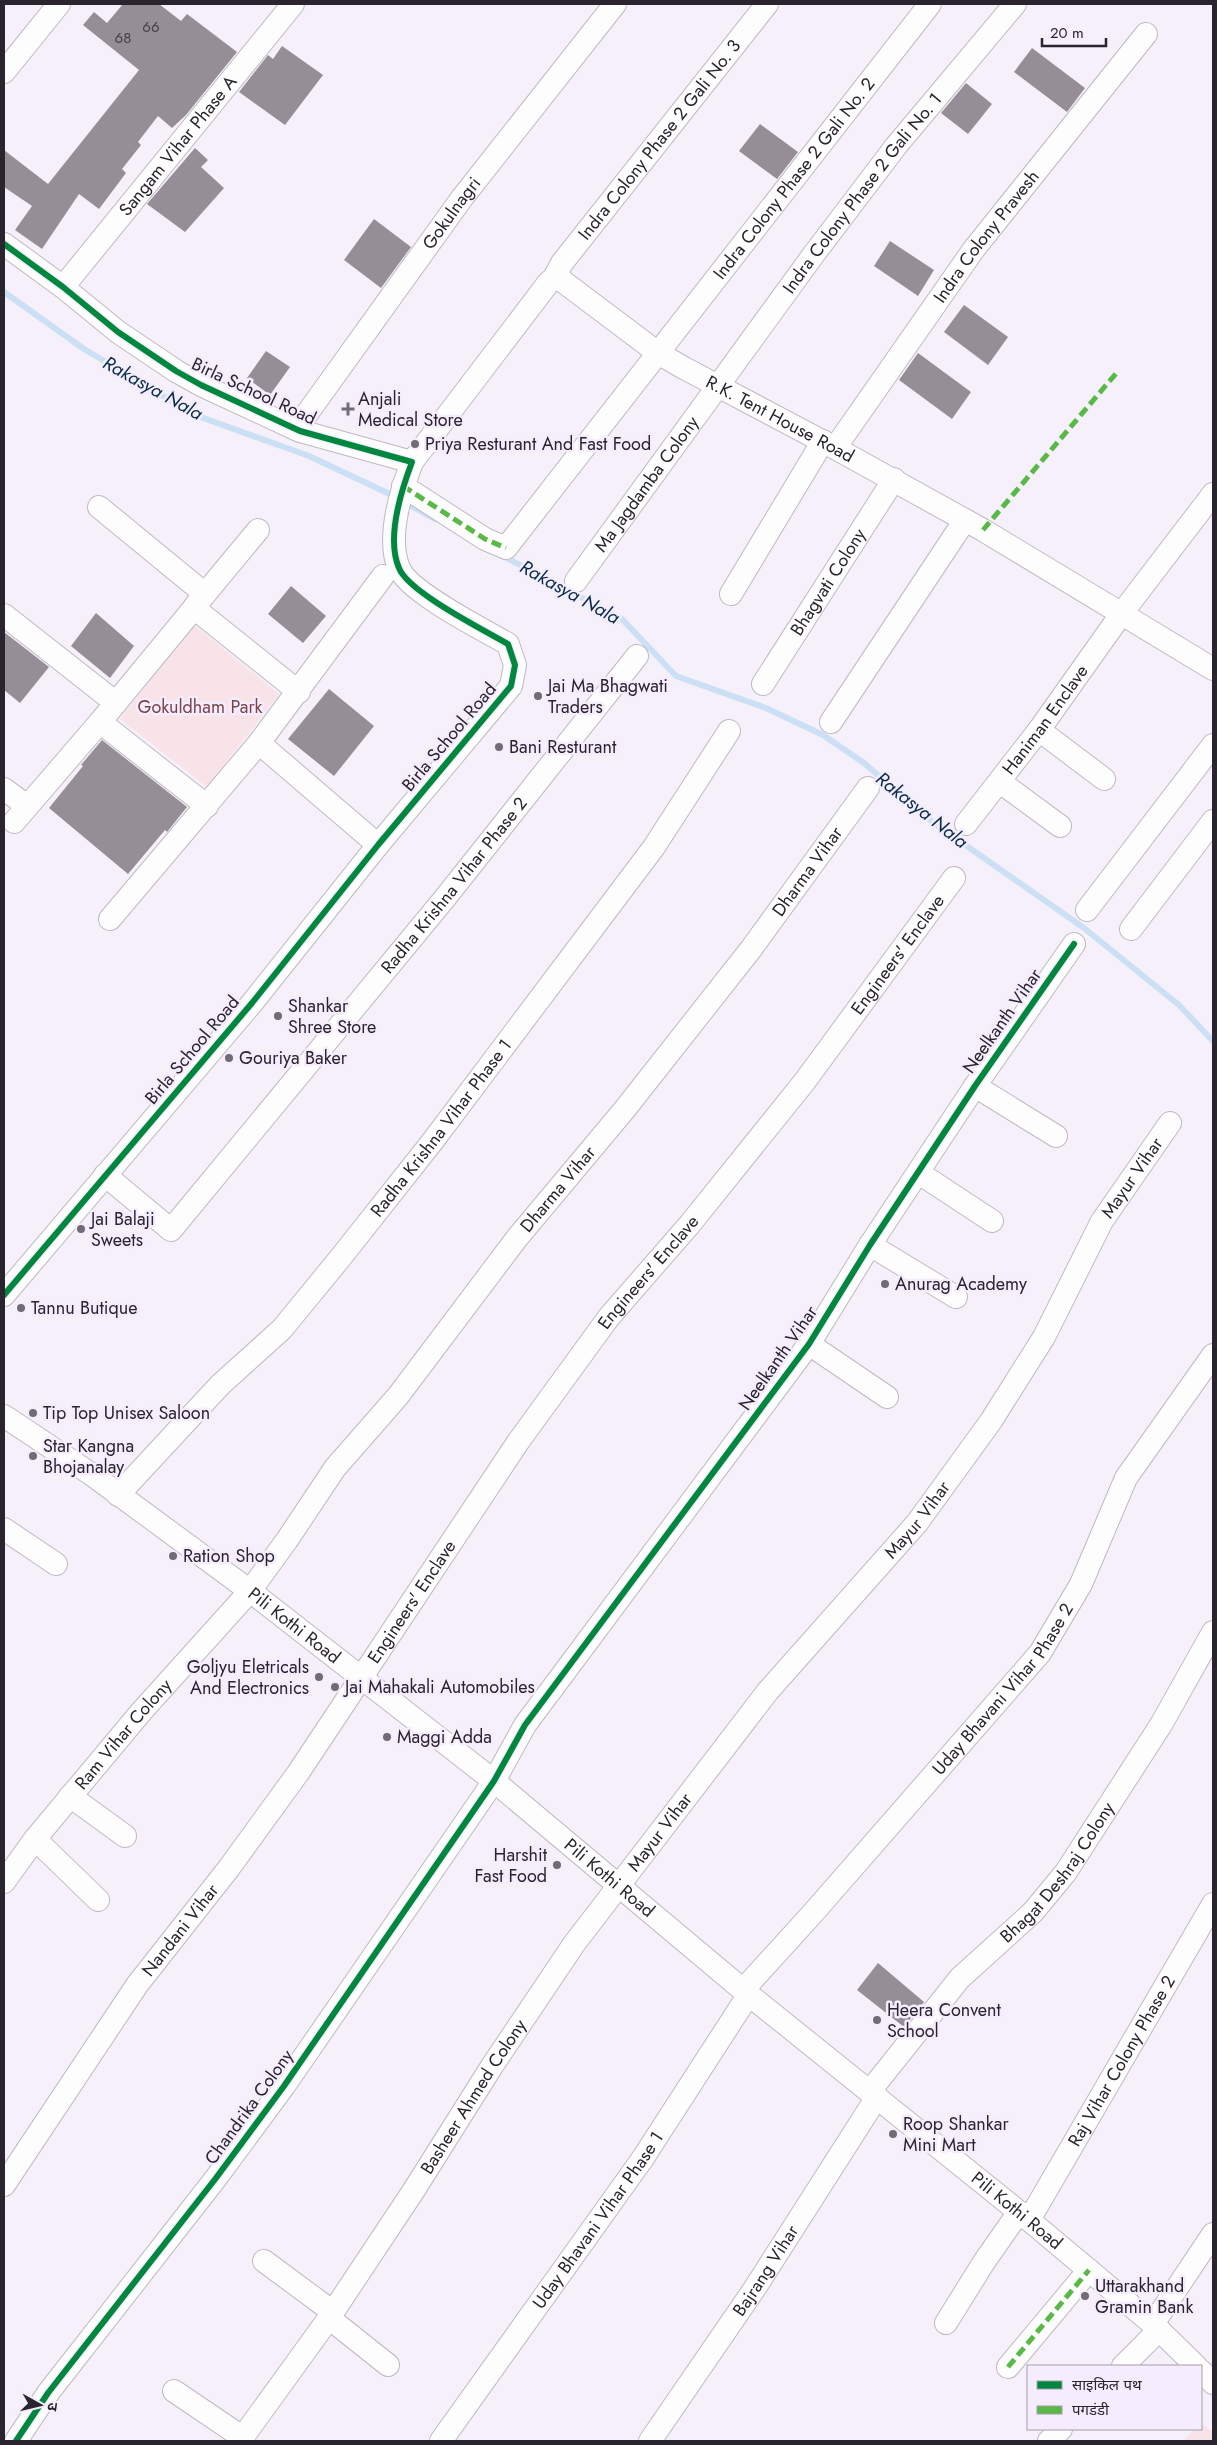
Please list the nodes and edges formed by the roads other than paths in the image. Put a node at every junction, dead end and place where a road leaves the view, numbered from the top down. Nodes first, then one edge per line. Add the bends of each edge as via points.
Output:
1 (59, 4) edge
2 (293, 4) edge
3 (615, 4) edge
4 (767, 4) edge
5 (930, 4) edge
6 (1016, 4) edge
7 (1146, 34) dead end
8 (4, 72) edge
9 (4, 244) edge
10 (554, 278) junction
11 (63, 286) junction
12 (658, 353) junction
13 (717, 387) junction
14 (296, 429) junction
15 (829, 444) junction
16 (412, 462) junction
17 (894, 479) junction
18 (402, 489) junction
19 (1213, 494) edge
20 (99, 507) dead end
21 (965, 520) junction
22 (258, 530) dead end
23 (382, 576) dead end
24 (576, 581) dead end
25 (731, 594) dead end
26 (200, 601) junction
27 (1122, 613) junction
28 (4, 615) edge
29 (637, 656) dead end
30 (1213, 669) edge
31 (763, 684) dead end
32 (299, 692) junction
33 (116, 703) junction
34 (100, 722) junction
35 (831, 722) dead end
36 (1039, 730) junction
37 (730, 732) dead end
38 (259, 743) junction
39 (1213, 745) edge
40 (1104, 779) dead end
41 (1000, 782) junction
42 (868, 788) dead end
43 (4, 789) edge
44 (207, 806) junction
45 (1213, 821) edge
46 (966, 824) dead end
47 (1060, 826) dead end
48 (378, 844) junction
49 (954, 878) dead end
50 (1087, 910) dead end
51 (110, 919) dead end
52 (1131, 929) dead end
53 (1074, 944) dead end
54 (975, 1086) junction
55 (1170, 1123) dead end
56 (1056, 1136) dead end
57 (919, 1173) junction
58 (105, 1175) junction
59 (992, 1221) dead end
60 (870, 1245) junction
61 (4, 1295) edge
62 (956, 1297) dead end
63 (809, 1344) junction
64 (1213, 1355) edge
65 (887, 1397) dead end
66 (4, 1416) edge
67 (118, 1494) junction
68 (4, 1528) edge
69 (56, 1564) dead end
70 (250, 1591) junction
71 (1213, 1632) edge
72 (360, 1679) junction
73 (494, 1781) junction
74 (70, 1796) junction
75 (125, 1836) dead end
76 (36, 1839) junction
77 (4, 1882) edge
78 (620, 1886) junction
79 (98, 1900) dead end
80 (1213, 1904) edge
81 (746, 1992) junction
82 (874, 2094) junction
83 (4, 2185) edge
84 (1024, 2216) junction
85 (1213, 2234) edge
86 (264, 2261) dead end
87 (1089, 2270) junction
88 (331, 2315) junction
89 (946, 2324) dead end
90 (1156, 2327) junction
91 (388, 2365) dead end
92 (1124, 2365) edge
93 (1195, 2365) edge
94 (1008, 2367) dead end
95 (1202, 2372) edge
96 (1213, 2383) edge
97 (174, 2391) dead end
98 (1061, 2430) edge
99 (241, 2439) edge
100 (16, 2441) edge
101 (441, 2441) edge
102 (650, 2441) edge
103 (1049, 2441) edge

1 - 8 street
2 - 11 street, Sangam Vihar Phase A
3 - 14 street, Gokulnagri via 462,198
4 - 10 street, Indra Colony Phase 2 Gali No. 3 via 562,263
5 - 12 street, Indra Colony Phase 2 Gali No. 2
6 - 13 street, Indra Colony Phase 2 Gali No. 1 via 896,146
7 - 15 street, Indra Colony Pravesh via 974,249
9 - 11 street, Birla School Road
10 - 12 street, R.K. Tent House Road
10 - 16 street
11 - 14 street, Birla School Road via 118,332 176,372
12 - 13 street, R.K. Tent House Road
12 - 18 street, Indra Colony Phase 2 Gali No. 2 via 506,548 485,539
13 - 15 street, R.K. Tent House Road
13 - 24 street, Ma Jagdamba Colony
14 - 16 street, Birla School Road
15 - 17 street, R.K. Tent House Road
15 - 25 street, Indra Colony Pravesh
16 - 18 street, Birla School Road
17 - 21 street, R.K. Tent House Road
17 - 31 street, Bhagvati Colony
18 - 48 street, Birla School Road via 394,536 399,568 417,589 508,644 515,665 511,686
19 - 27 street, Haniman Enclave
20 - 26 street
21 - 27 street, R.K. Tent House Road
21 - 35 street
22 - 26 street
23 - 32 street
26 - 32 street
26 - 33 street
27 - 30 street, R.K. Tent House Road
27 - 36 street, Haniman Enclave
28 - 33 street
29 - 58 street, Radha Krishna Vihar Phase 2 via 445,898 171,1230
32 - 38 street
33 - 34 street
34 - 43 street via 21,814
34 - 44 street
36 - 40 street
36 - 41 street, Haniman Enclave
37 - 67 street, Radha Krishna Vihar Phase 1 via 654,847 432,1142 335,1264 282,1329 220,1385
38 - 44 street
38 - 48 street
39 - 50 street
41 - 46 street, Haniman Enclave
41 - 47 street
42 - 70 street, Dharma Vihar via 751,949 625,1109 517,1238 398,1396 334,1468
44 - 51 street
45 - 52 street
48 - 58 street, Birla School Road via 252,1004
49 - 72 street, Engineers' Enclave via 805,1081 690,1224 609,1316 518,1442
53 - 54 street, Neelkanth Vihar
54 - 56 street
54 - 57 street, Neelkanth Vihar
55 - 78 street, Mayur Vihar via 1102,1221 1044,1337 918,1523 768,1691
57 - 59 street
57 - 60 street, Neelkanth Vihar
58 - 61 street, Birla School Road
60 - 62 street
60 - 63 street, Neelkanth Vihar
63 - 65 street
63 - 73 street, Neelkanth Vihar via 525,1725
64 - 81 street, Uday Bhavani Vihar Phase 2 via 1126,1478 1081,1584 1040,1653
66 - 67 street, Pili Kothi Road
67 - 70 street, Pili Kothi Road
68 - 69 street
70 - 72 street, Pili Kothi Road
70 - 74 street, Ram Vihar Colony
71 - 82 street, Bhagat Deshraj Colony via 1162,1723 1066,1872 1033,1912 960,1978
72 - 73 street, Pili Kothi Road
72 - 83 street, Nandani Vihar via 258,1828 137,1985
73 - 78 street, Pili Kothi Road
73 - 100 street, Chandrika Colony via 284,2086 48,2393
74 - 75 street
74 - 76 street, Ram Vihar Colony
76 - 77 street, Ram Vihar Colony
76 - 79 street
78 - 81 street, Pili Kothi Road
78 - 88 street, Basheer Ahmed Colony via 556,1969
80 - 84 street, Raj Vihar Colony Phase 2
81 - 82 street, Pili Kothi Road
81 - 101 street, Uday Bhavani Vihar Phase 1 via 643,2158
82 - 84 street, Pili Kothi Road
82 - 102 street, Bajrang Vihar via 755,2288
84 - 87 street, Pili Kothi Road
84 - 89 street, Raj Vihar Colony Phase 2 via 984,2262
85 - 90 street
86 - 88 street
87 - 90 street, Pili Kothi Road
87 - 94 street
88 - 91 street
88 - 99 street, Basheer Ahmed Colony
90 - 92 street
90 - 93 street, Pili Kothi Road
95 - 96 street
97 - 99 street
98 - 103 street

